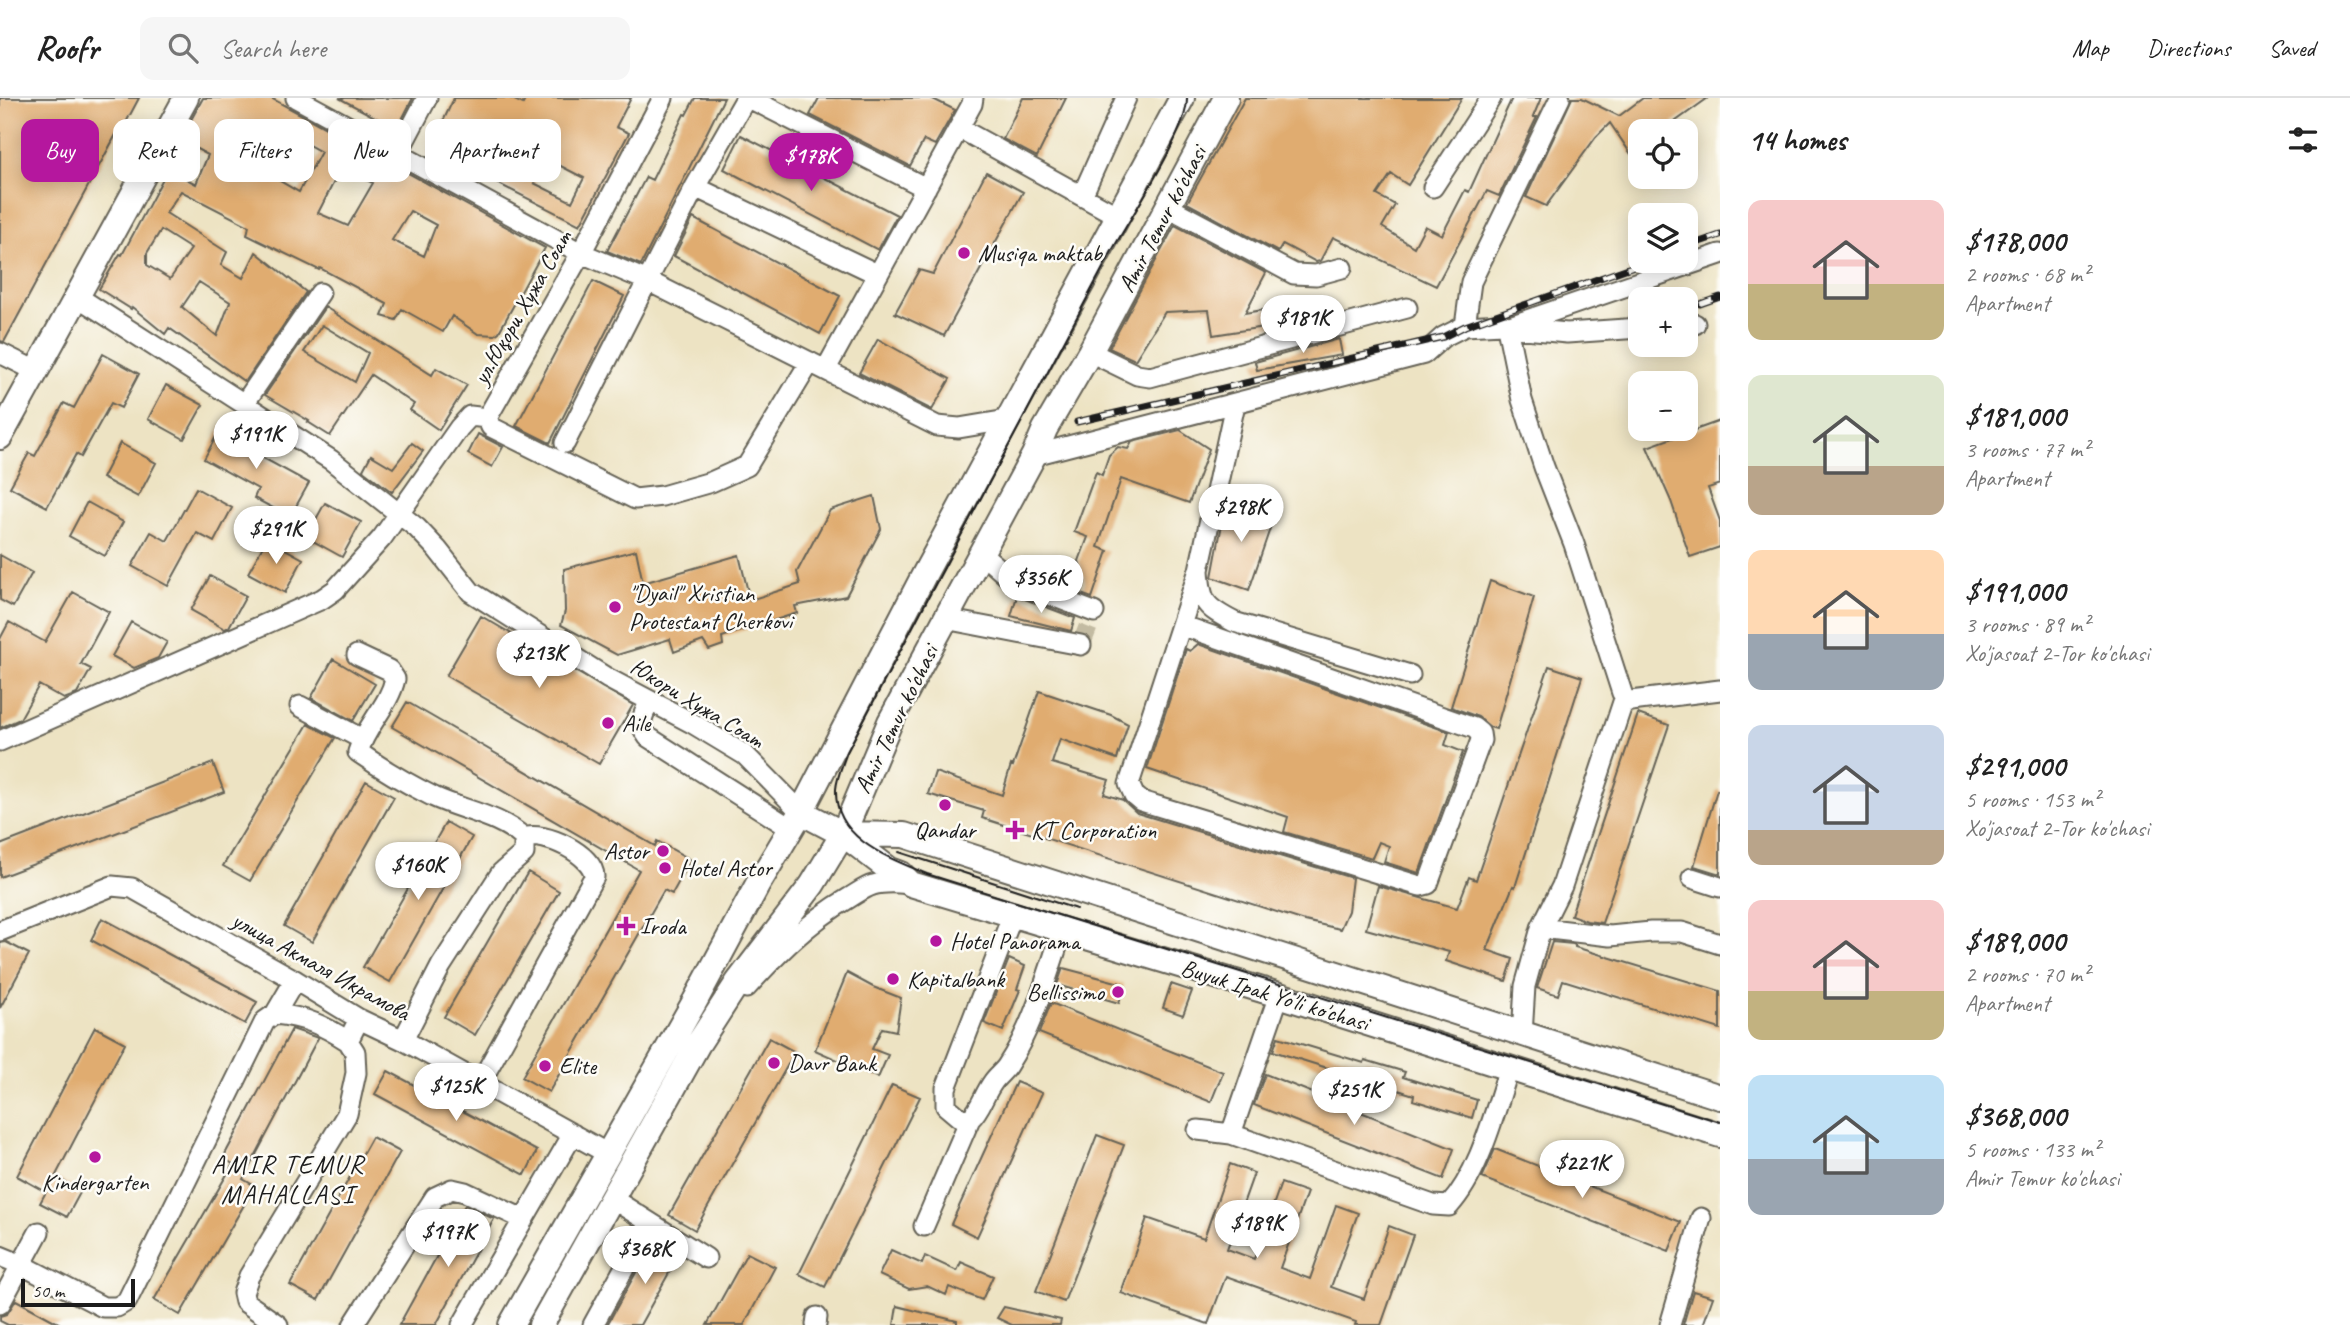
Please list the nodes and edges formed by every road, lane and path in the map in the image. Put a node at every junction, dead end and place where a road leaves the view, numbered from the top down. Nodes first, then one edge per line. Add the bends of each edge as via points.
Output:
1 (186, 98) edge
2 (296, 98) edge
3 (427, 98) edge
4 (663, 98) edge
5 (747, 98) edge
6 (973, 98) edge
7 (1126, 98) edge
8 (1182, 98) edge
9 (1227, 98) edge
10 (1491, 98) edge
11 (1560, 98) edge
12 (335, 119) edge
13 (411, 128) edge
14 (959, 128) junction
15 (411, 160) edge
16 (695, 187) junction
17 (1433, 187) dead end
18 (926, 188) junction
19 (1082, 196) junction
20 (1168, 206) junction
21 (1118, 216) junction
22 (581, 253) junction
23 (1720, 254) edge
24 (1342, 268) dead end
25 (877, 274) junction
26 (648, 281) junction
27 (320, 293) dead end
28 (78, 297) junction
29 (1407, 308) dead end
30 (1465, 326) junction
31 (1507, 327) junction
32 (1628, 329) edge
33 (1090, 352) junction
34 (0, 353) edge
35 (818, 366) junction
36 (36, 371) junction
37 (244, 404) junction
38 (1235, 404) junction
39 (487, 418) junction
40 (1007, 420) junction
41 (0, 437) edge
42 (565, 443) dead end
43 (1034, 455) junction
44 (400, 514) junction
45 (981, 553) junction
46 (1199, 570) junction
47 (1094, 612) dead end
48 (945, 619) junction
49 (1181, 625) junction
50 (1081, 645) dead end
51 (356, 654) dead end
52 (1410, 675) dead end
53 (1720, 690) edge
54 (1622, 693) dead end
55 (650, 701) junction
56 (300, 706) dead end
57 (362, 739) junction
58 (0, 741) edge
59 (796, 820) junction
60 (842, 834) junction
61 (524, 838) junction
62 (1692, 878) dead end
63 (911, 884) junction
64 (1720, 887) edge
65 (1013, 914) junction
66 (1541, 928) junction
67 (1063, 929) junction
68 (0, 931) edge
69 (1720, 944) edge
70 (295, 980) junction
71 (1279, 995) junction
72 (275, 1014) junction
73 (359, 1019) junction
74 (1522, 1035) junction
75 (403, 1040) junction
76 (348, 1041) junction
77 (1509, 1069) junction
78 (480, 1083) junction
79 (1720, 1097) edge
80 (970, 1119) junction
81 (1198, 1130) dead end
82 (573, 1134) junction
83 (1231, 1134) junction
84 (1720, 1135) edge
85 (610, 1155) junction
86 (619, 1203) junction
87 (1701, 1218) dead end
88 (523, 1219) junction
89 (649, 1223) junction
90 (924, 1226) dead end
91 (39, 1232) dead end
92 (0, 1256) edge
93 (706, 1258) dead end
94 (22, 1265) junction
95 (0, 1304) edge
96 (278, 1325) edge
97 (353, 1325) edge
98 (462, 1325) edge
99 (511, 1325) edge
100 (541, 1325) edge
101 (551, 1325) edge
102 (593, 1325) edge
103 (1670, 1325) edge

1 - 28 main road
2 - 12 street
3 - 13 street
4 - 22 street, ул.Юқори Хужа Соат
5 - 16 street
5 - 18 street
6 - 14 street
7 - 19 street
8 - 21 main road, Amir Temur ko'chasi
9 - 20 main road, Amir Temur ko'chasi
10 - 17 street
11 - 30 street via 1471,282
14 - 18 street
14 - 19 street
15 - 22 street
16 - 25 street
16 - 26 street
18 - 25 street
19 - 21 street
20 - 24 street via 1294,274 1316,275
20 - 33 main road, Amir Temur ko'chasi
21 - 40 main road, Amir Temur ko'chasi
22 - 26 street
22 - 39 street, ул.Юқори Хужа Соат
23 - 31 street
25 - 35 street
26 - 35 street
26 - 42 street
27 - 37 street
28 - 36 main road
28 - 37 street, Юкори Хужа Соат
29 - 33 street via 1150,377
30 - 31 street
30 - 38 street via 1424,354
31 - 32 street via 1567,333
31 - 54 street via 1521,400
33 - 43 main road, Amir Temur ko'chasi
34 - 36 street
35 - 39 street via 747,466 662,496 635,499 491,427
35 - 40 street via 937,426 959,428
36 - 41 main road
37 - 44 street, Юкори Хужа Соат via 331,460
38 - 43 street
38 - 46 street
39 - 44 street, ул.Юқори Хужа Соат via 470,416 459,428
40 - 59 main road, Amir Temur ko'chasi
43 - 45 main road, Amir Temur ko'chasi
44 - 55 street, Юкори Хужа Соат via 437,549 471,593
44 - 58 street via 354,570 322,599
45 - 47 street via 1013,581
45 - 48 main road, Amir Temur ko'chasi
46 - 49 street
46 - 52 street via 1200,593 1212,610 1234,622
48 - 50 street
48 - 60 main road, Amir Temur ko'chasi via 890,722
49 - 49 street via 1129,784 1134,796 1420,886 1428,884 1480,733
51 - 57 street via 389,670 395,679 393,690
53 - 66 street via 1623,702 1562,886
55 - 59 street, Юкори Хужа Соат via 746,755
55 - 59 street via 641,720 648,737
56 - 57 street
57 - 61 street via 358,752 375,764 435,798 511,826
59 - 60 main road, Buyuk Ipak Yo'li ko'chasi
59 - 85 main road, Amir Temur ko'chasi
60 - 63 main road, Buyuk Ipak Yo'li ko'chasi
60 - 74 main road, Buyuk Ipak Yo'li ko'chasi via 904,835
60 - 100 main road, Amir Temur ko'chasi via 812,885 738,982 698,1044
61 - 75 street via 524,853 500,873 441,965
61 - 78 street via 540,836 583,855 594,877
62 - 64 street
63 - 65 main road, Buyuk Ipak Yo'li ko'chasi
63 - 86 street via 871,885 814,920 778,953 727,1009
65 - 67 main road, Buyuk Ipak Yo'li ko'chasi
65 - 80 street via 946,1088 946,1106
66 - 69 street via 1610,936 1682,932
66 - 74 street via 1525,986
67 - 71 main road, Buyuk Ipak Yo'li ko'chasi
67 - 80 street via 1024,1034
68 - 70 street, улица Акмаля Икрамова via 112,886 132,888
70 - 72 street
70 - 73 street, улица Акмаля Икрамова
71 - 77 main road, Buyuk Ipak Yo'li ko'chasi
71 - 83 street
72 - 76 street via 324,1025
72 - 94 street via 265,1021 127,1301 103,1307
73 - 75 street, улица Акмаля Икрамова
73 - 76 street
74 - 79 main road, Buyuk Ipak Yo'li ko'chasi
75 - 78 street, улица Акмаля Икрамова
76 - 96 street via 355,1052 356,1073 347,1114 243,1293 245,1302
77 - 83 street via 1472,1171 1449,1206 1433,1205
77 - 84 main road, Buyuk Ipak Yo'li ko'chasi
78 - 82 street, улица Акмаля Икрамова
80 - 90 street
81 - 83 street
82 - 85 street, улица Акмаля Икрамова
82 - 88 street
85 - 99 main road, Amir Temur ko'chasi
86 - 89 street
86 - 101 street
87 - 103 street
88 - 97 street via 452,1189 435,1197
88 - 98 street
89 - 93 street
89 - 102 street
91 - 94 street
92 - 94 street
94 - 95 street

